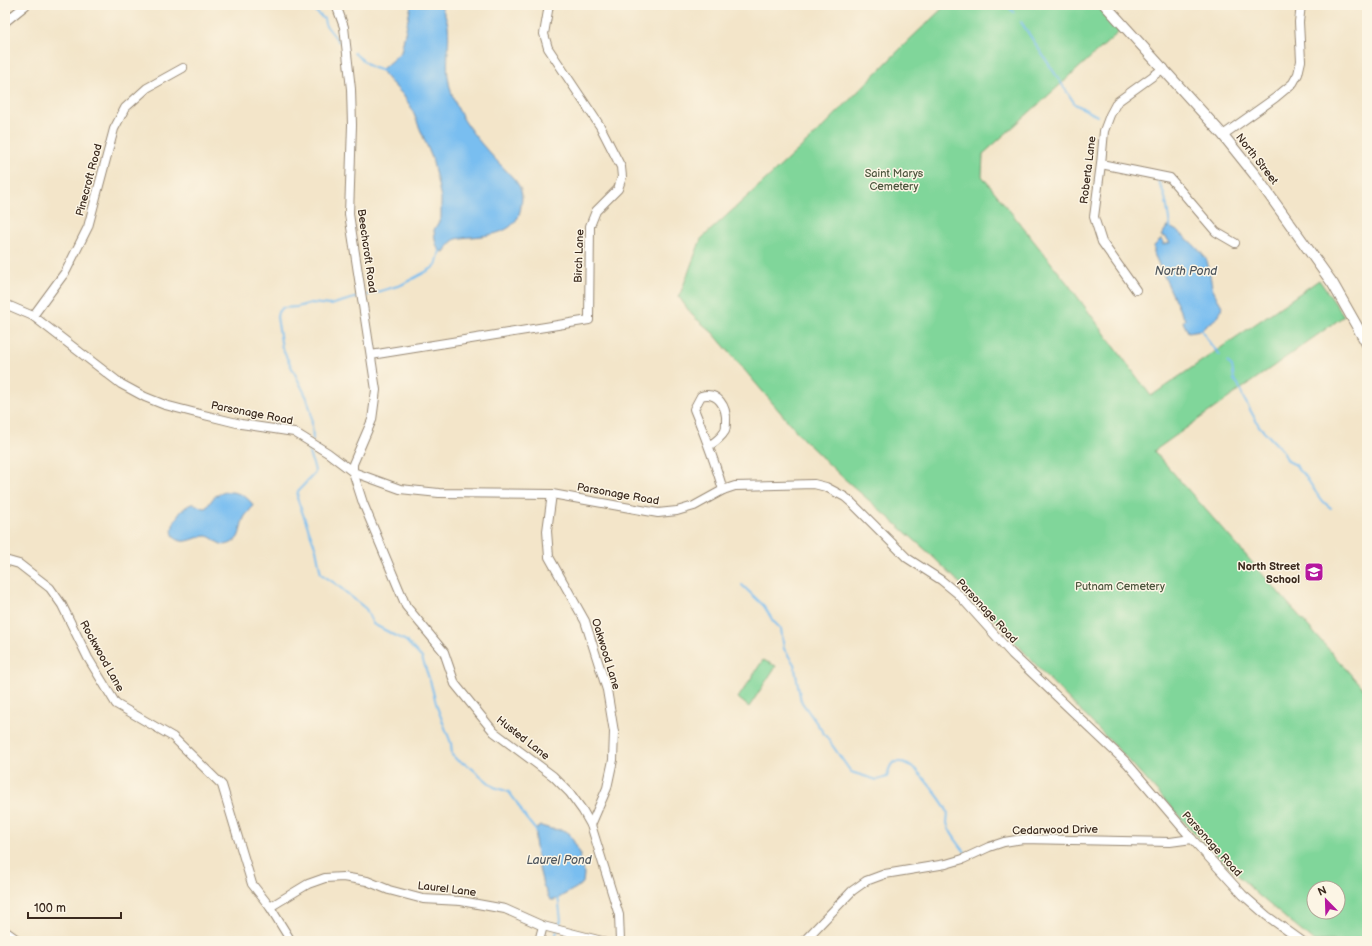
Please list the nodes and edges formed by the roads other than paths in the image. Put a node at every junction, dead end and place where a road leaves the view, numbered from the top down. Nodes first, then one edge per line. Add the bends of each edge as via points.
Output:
1 (26, 5) edge
2 (336, 5) edge
3 (549, 5) edge
4 (1106, 5) edge
5 (1301, 5) edge
6 (5, 22) edge
7 (183, 68) dead end
8 (1164, 68) junction
9 (1223, 135) junction
10 (1101, 164) junction
11 (1235, 243) dead end
12 (1136, 290) dead end
13 (5, 304) edge
14 (33, 316) junction
15 (1367, 344) edge
16 (371, 355) junction
17 (709, 446) junction
18 (353, 472) junction
19 (723, 490) junction
20 (552, 494) junction
21 (5, 560) edge
22 (591, 825) junction
23 (1192, 839) junction
24 (270, 907) junction
25 (543, 926) junction
26 (5, 931) edge
27 (19, 941) edge
28 (291, 941) edge
29 (539, 941) edge
30 (602, 941) edge
31 (620, 941) edge
32 (804, 941) edge
33 (1302, 941) edge

1 - 6 street
2 - 16 street, Beechcroft Road via 344,28 351,89 349,214
3 - 16 street, Birch Lane via 544,34 548,48 600,126 621,167 622,178 618,189 596,211 590,226 589,320
4 - 8 main road, North Street
5 - 9 street via 1299,22 1302,61 1298,74 1275,98
7 - 14 street, Pinecroft Road via 147,88 125,108 114,129 88,227 66,271
8 - 9 main road, North Street
8 - 10 street, Roberta Lane via 1117,102 1104,131
9 - 15 main road, North Street via 1329,278
10 - 11 street via 1170,178 1216,232
10 - 12 street, Roberta Lane via 1094,217 1102,242
13 - 14 street, Parsonage Road
14 - 18 street, Parsonage Road via 121,384 145,397 165,405 241,424 294,432
16 - 18 street, Beechcroft Road via 376,390 372,420 353,464
17 - 17 street via 694,409 701,396 707,394 716,397 722,404 726,418 726,430 720,439
17 - 19 street
18 - 20 street, Parsonage Road via 400,488 431,492
18 - 22 street, Husted Lane via 362,503 406,606 444,652 455,684 494,732 553,776 570,793
19 - 20 street, Parsonage Road via 694,506 658,513
19 - 23 street, Parsonage Road via 735,486 814,484 845,497 907,558 958,594 1012,654 1127,763
20 - 22 street, Oakwood Lane via 547,531 549,557 585,621 607,690 614,732 613,760 607,788
21 - 24 street, Rockwood Lane via 19,564 50,588 62,605 88,658 116,704 173,737 222,785 252,884
22 - 31 street, Husted Lane via 619,915
23 - 32 street, Cedarwood Drive via 1170,842 1023,839 1004,842 946,864 885,874 866,881 852,891
23 - 33 street, Parsonage Road via 1243,895
24 - 25 street, Laurel Lane via 308,884 325,878 343,876 423,899 461,901 505,909
24 - 28 street, Rockwood Lane
25 - 29 street
25 - 30 street, Laurel Lane
26 - 27 street

